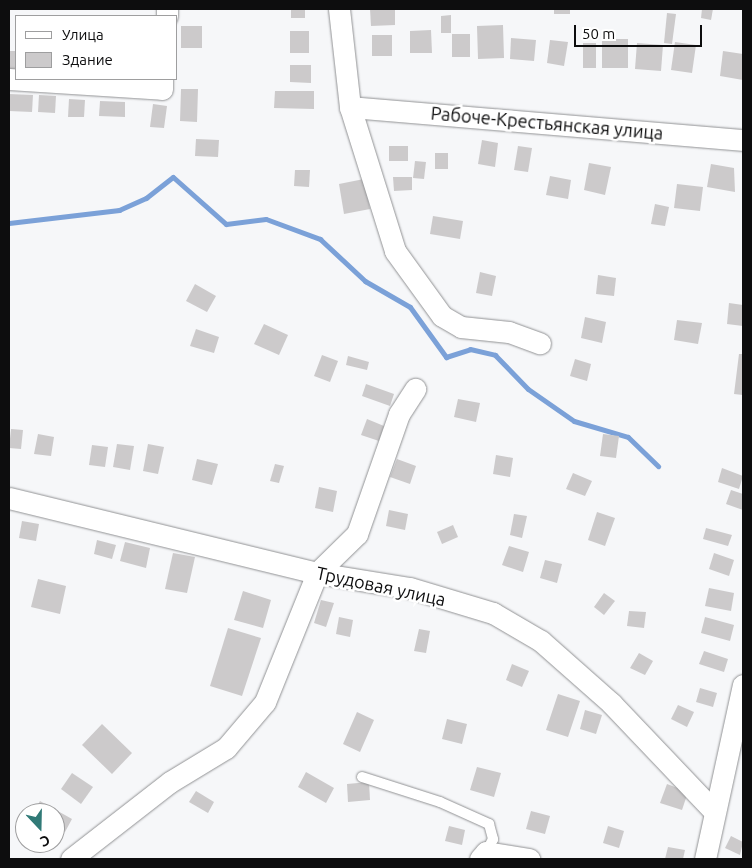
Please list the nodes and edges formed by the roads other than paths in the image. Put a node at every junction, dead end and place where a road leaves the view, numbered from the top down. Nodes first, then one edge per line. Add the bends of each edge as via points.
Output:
1 (338, 9) edge
2 (24, 80) edge
3 (162, 80) edge
4 (350, 107) junction
5 (743, 140) edge
6 (540, 343) dead end
7 (415, 389) dead end
8 (9, 498) edge
9 (317, 573) junction
10 (743, 685) edge
11 (362, 777) dead end
12 (713, 810) junction
13 (483, 856) edge
14 (71, 859) edge
15 (529, 859) edge
16 (705, 859) edge

1 - 4 street
2 - 3 street via 162,89
4 - 5 street, Рабоче-Крестьянская улица
4 - 6 street via 395,251 426,297 442,316 461,327 509,332
7 - 9 street via 399,414 357,534
8 - 9 street, Трудовая улица
9 - 12 street, Трудовая улица via 410,588 493,613 541,641 611,703
9 - 14 street via 265,702 226,748 170,782
10 - 12 street
11 - 13 lane via 440,802 489,824 493,839
12 - 16 street
13 - 15 street

